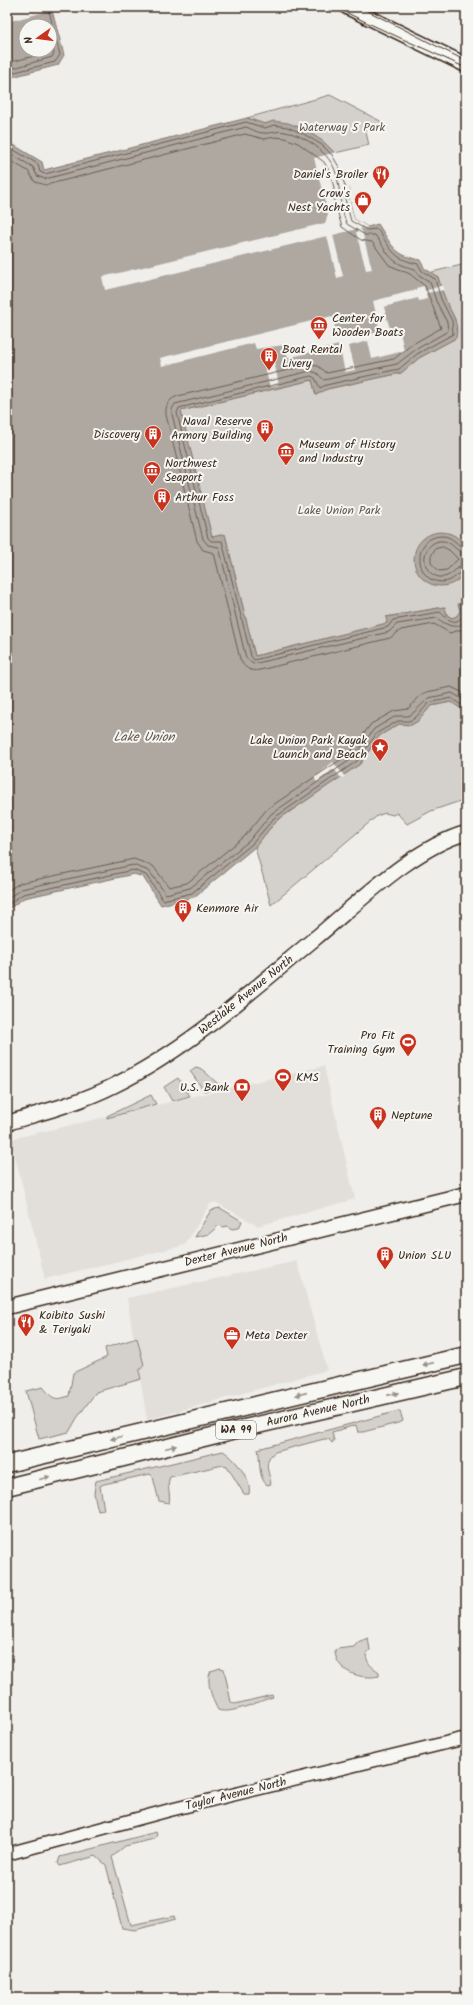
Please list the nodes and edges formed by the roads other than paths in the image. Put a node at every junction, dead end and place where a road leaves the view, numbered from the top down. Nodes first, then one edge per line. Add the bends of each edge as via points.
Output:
1 (347, 7) edge
2 (466, 65) edge
3 (466, 833) edge
4 (7, 1123) edge
5 (466, 1194) edge
6 (7, 1307) edge
7 (466, 1355) edge
8 (466, 1377) edge
9 (7, 1464) edge
10 (7, 1487) edge
11 (466, 1738) edge
12 (7, 1854) edge

1 - 2 main road
3 - 4 main road, Westlake Avenue North via 444,840 400,868 228,1011 169,1054 113,1086 84,1099
5 - 6 main road, Dexter Avenue North
7 -> 9 highway, Aurora Avenue North / WA 99
10 -> 8 highway, Aurora Avenue North / WA 99 via 240,1429
11 - 12 street, Taylor Avenue North via 170,1810

